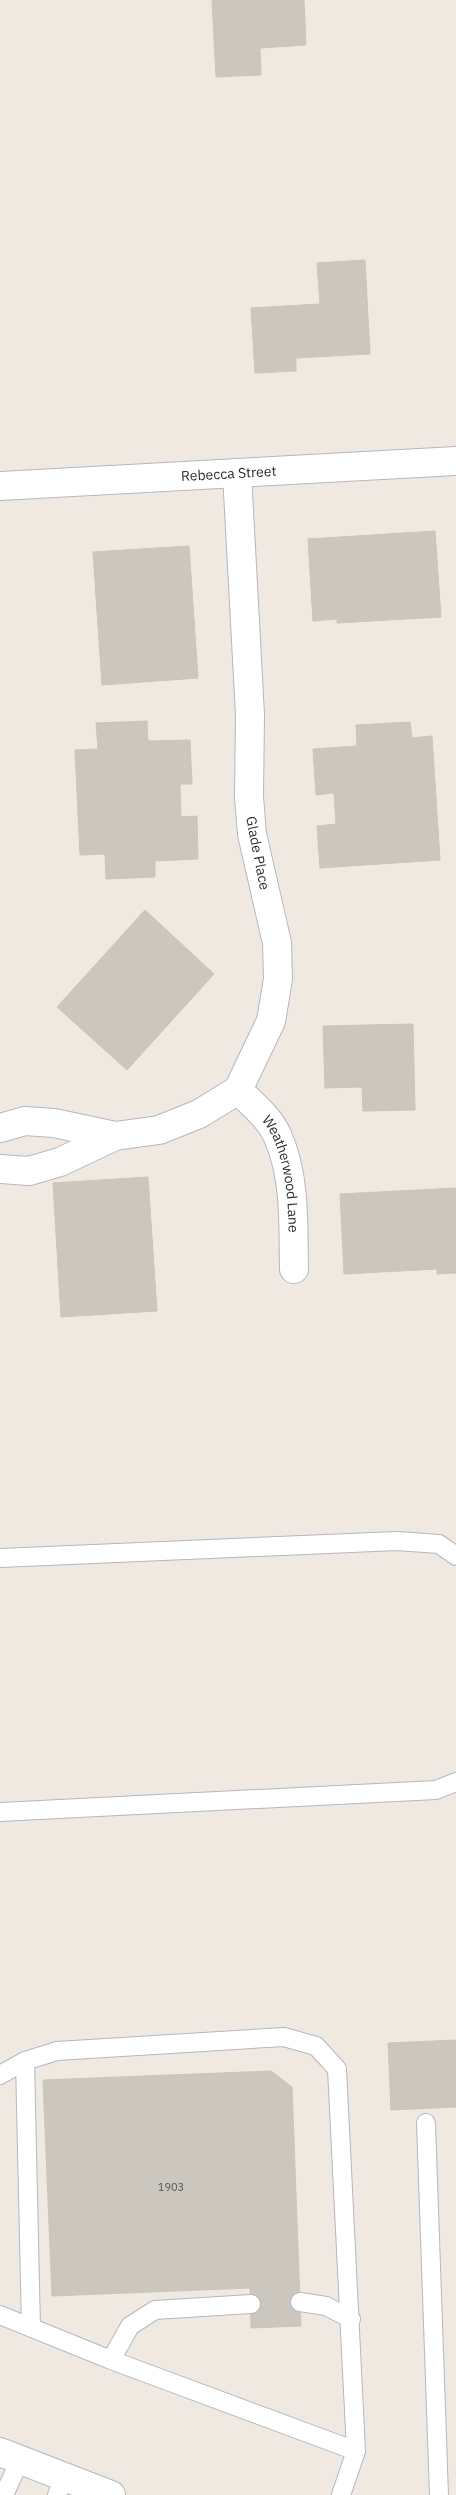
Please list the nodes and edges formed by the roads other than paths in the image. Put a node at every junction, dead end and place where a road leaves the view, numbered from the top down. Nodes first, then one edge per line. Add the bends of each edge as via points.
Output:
1 (456, 461) edge
2 (237, 473) junction
3 (0, 486) edge
4 (238, 1090) junction
5 (0, 1128) edge
6 (115, 1136) junction
7 (0, 1170) edge
8 (294, 1269) dead end
9 (456, 1556) edge
10 (0, 1558) edge
11 (456, 1782) edge
12 (0, 1812) edge
13 (25, 2061) junction
14 (0, 2075) edge
15 (426, 2123) dead end
16 (300, 2302) dead end
17 (250, 2304) dead end
18 (0, 2315) edge
19 (350, 2319) junction
20 (31, 2328) junction
21 (110, 2360) junction
22 (356, 2451) junction
23 (10, 2456) edge
24 (61, 2486) edge
25 (4, 2495) edge
26 (111, 2495) edge
27 (340, 2495) edge
28 (439, 2495) edge

1 - 2 street, Rebecca Street
2 - 3 street, Rebecca Street
2 - 4 street, Glade Place via 250,715 249,797 252,834 277,943 278,979 271,1021
4 - 6 street via 199,1114 159,1130
4 - 8 street, Weatherwood Lane via 260,1110 277,1135 285,1158 292,1195
5 - 6 street via 25,1121 54,1122
6 - 7 street via 60,1162 29,1171
9 - 10 lane via 439,1544 397,1541
11 - 12 lane via 436,1790
13 - 14 lane
13 - 19 lane via 57,2051 284,2037 316,2046 337,2069
13 - 20 lane
15 - 28 lane
16 - 19 lane via 326,2306
17 - 21 lane via 155,2310 130,2326
18 - 20 lane
19 - 22 lane
20 - 21 lane
21 - 22 lane
22 - 27 lane
23 - 24 street
23 - 25 lane
24 - 26 street

